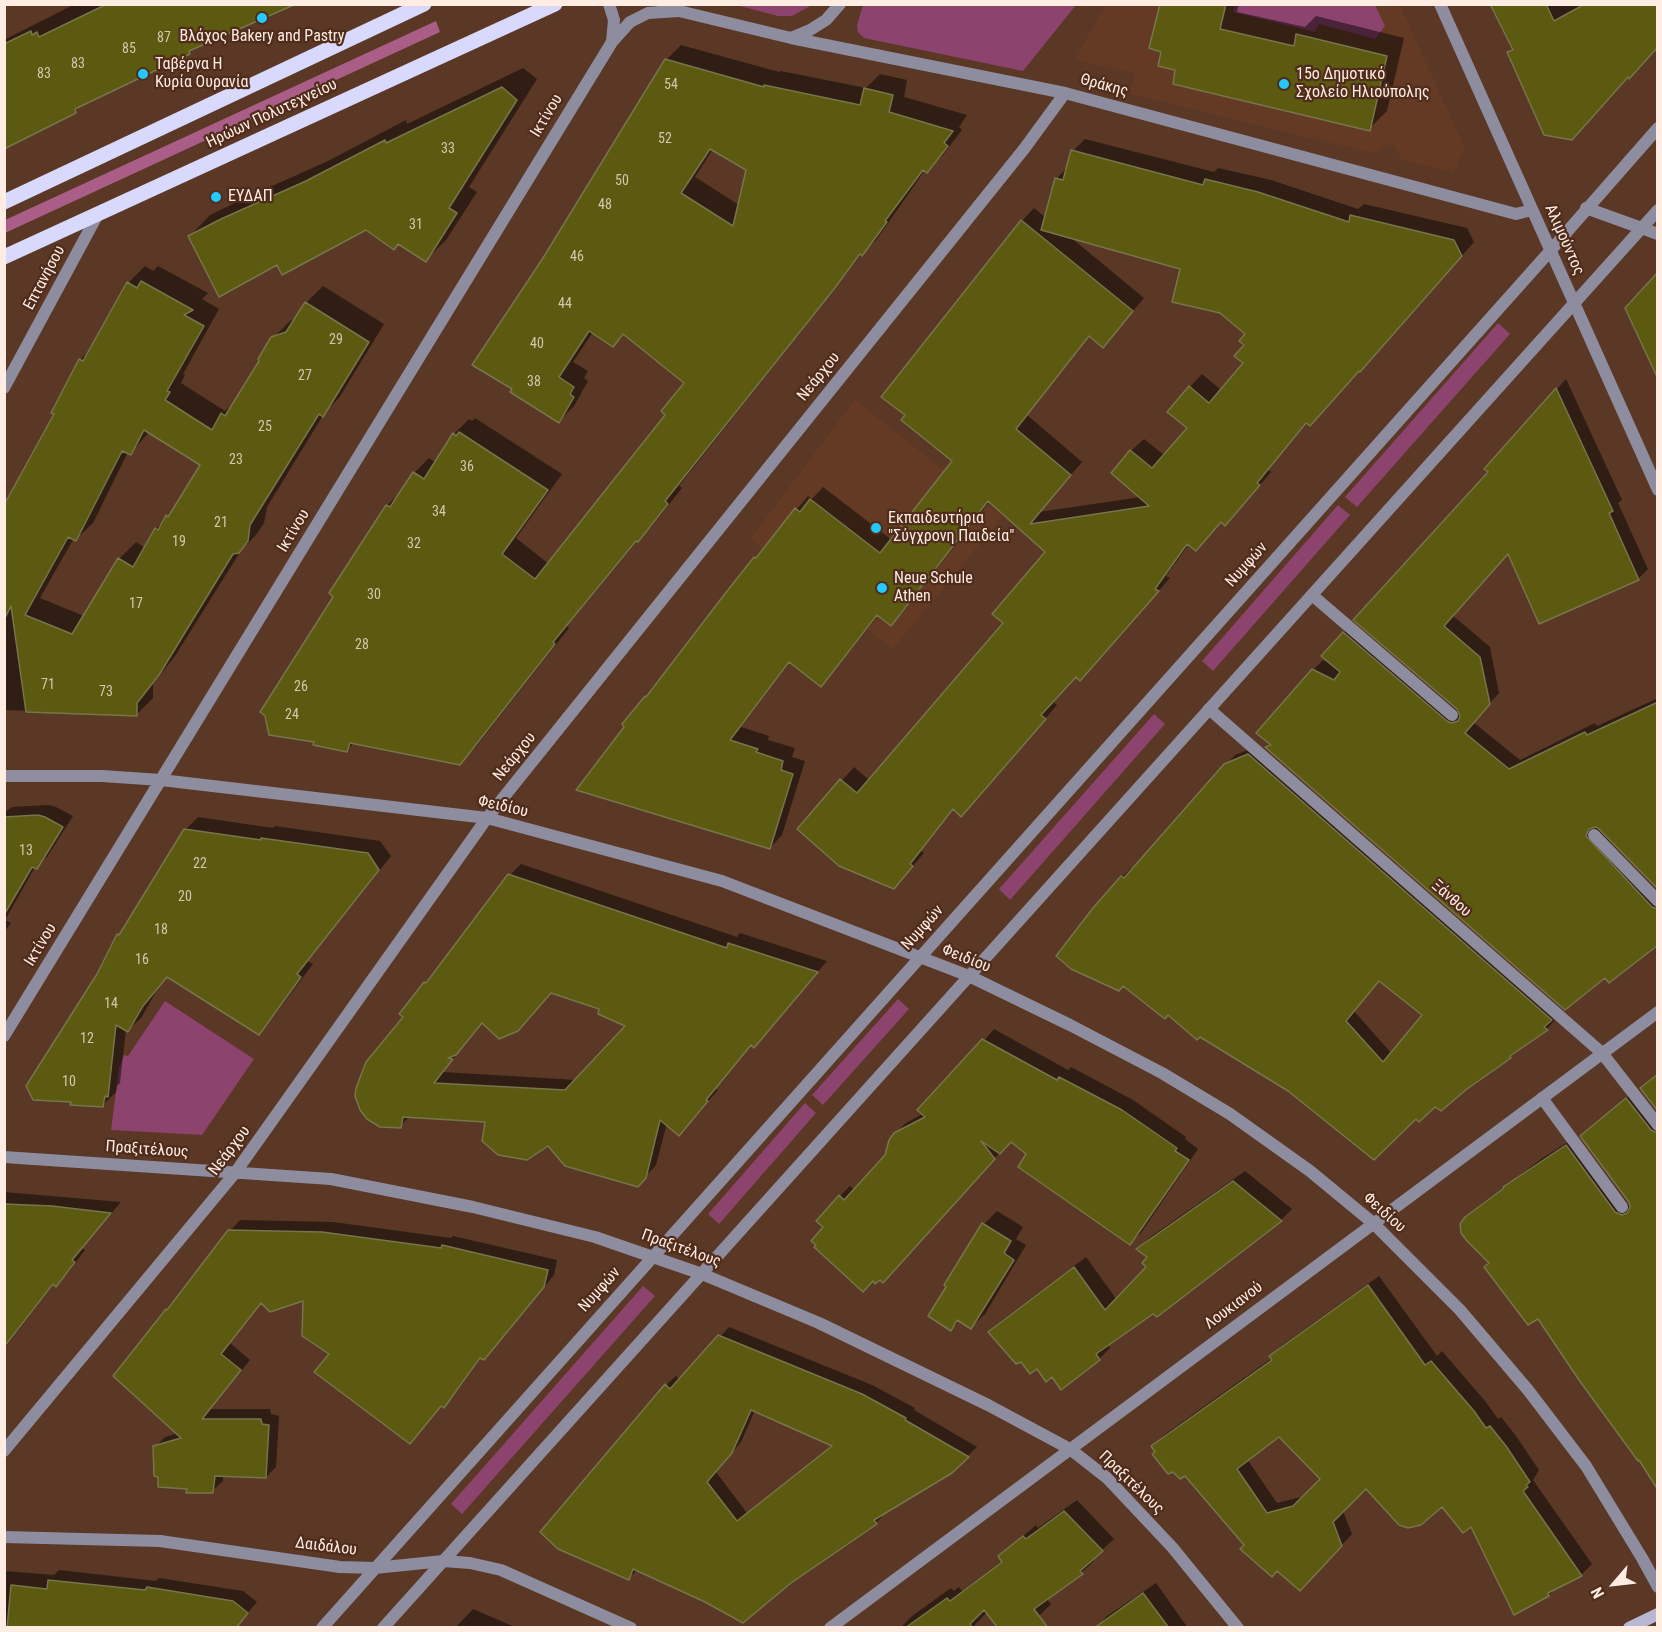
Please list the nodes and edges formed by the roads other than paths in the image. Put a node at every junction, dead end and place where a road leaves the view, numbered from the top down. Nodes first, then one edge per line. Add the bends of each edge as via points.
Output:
1 (424, 4) edge
2 (555, 4) edge
3 (609, 4) edge
4 (662, 4) edge
5 (840, 4) edge
6 (1440, 4) edge
7 (679, 11) junction
8 (791, 38) junction
9 (612, 42) junction
10 (1065, 93) junction
11 (1658, 128) edge
12 (4, 202) edge
13 (1586, 208) junction
14 (1532, 210) junction
15 (1658, 210) edge
16 (98, 214) junction
17 (1641, 229) junction
18 (1658, 234) edge
19 (1551, 250) junction
20 (4, 256) edge
21 (1574, 304) junction
22 (4, 388) edge
23 (1658, 490) edge
24 (1312, 595) junction
25 (1209, 709) junction
26 (1452, 715) dead end
27 (4, 776) edge
28 (161, 780) junction
29 (487, 818) junction
30 (1594, 835) dead end
31 (1658, 901) edge
32 (918, 958) junction
33 (969, 976) junction
34 (1658, 1012) edge
35 (4, 1036) edge
36 (1602, 1053) junction
37 (1542, 1098) junction
38 (1658, 1125) edge
39 (4, 1157) edge
40 (236, 1173) junction
41 (1622, 1207) dead end
42 (1373, 1223) junction
43 (653, 1256) junction
44 (702, 1274) junction
45 (1070, 1449) junction
46 (4, 1451) edge
47 (4, 1537) edge
48 (443, 1561) junction
49 (375, 1568) junction
50 (1658, 1587) edge
51 (1658, 1614) edge
52 (322, 1628) edge
53 (383, 1628) edge
54 (632, 1628) edge
55 (830, 1628) edge
56 (1238, 1628) edge
57 (1629, 1628) edge

1 - 12 main road, Ηρώων Πολυτεχνείου
2 - 16 main road, Ηρώων Πολυτεχνείου
3 - 9 street via 614,20
4 - 7 street, Θράκης
5 - 8 street via 826,20
6 - 14 street, Αλιμούντος
7 - 8 street, Θράκης
7 - 9 street, Ικτίνου via 648,13 630,22
8 - 10 street, Θράκης
9 - 28 street, Ικτίνου
10 - 14 street, Θράκης via 1516,214
10 - 29 street, Νεάρχου
11 - 13 street, Νυμφών
13 - 17 street
13 - 19 street, Νυμφών
14 - 19 street, Αλιμούντος
15 - 17 street
16 - 20 main road, Ηρώων Πολυτεχνείου
16 - 22 street, Επτανήσου
17 - 18 street
17 - 21 street
19 - 21 street, Αλιμούντος
19 - 32 street, Νυμφών
21 - 23 street, Αλιμούντος
21 - 24 street
24 - 25 street
24 - 26 street
25 - 33 street
25 - 36 street, Ξάνθου
27 - 28 street, Φειδίου
28 - 29 street, Φειδίου
28 - 35 street, Ικτίνου
29 - 32 street, Φειδίου via 722,881
29 - 40 street, Νεάρχου
30 - 31 street
32 - 33 street, Φειδίου
32 - 43 street, Νυμφών
33 - 42 street, Φειδίου via 1152,1067 1230,1114 1310,1171
33 - 44 street
34 - 36 street, Λουκιανού
36 - 37 street, Λουκιανού
36 - 38 street, Ξάνθου
37 - 41 street
37 - 42 street, Λουκιανού
39 - 40 street, Πραξιτέλους
40 - 43 street, Πραξιτέλους via 331,1179 595,1237
40 - 46 street, Νεάρχου
42 - 45 street, Λουκιανού
42 - 50 street, Φειδίου via 1460,1310 1528,1390 1586,1466
43 - 44 street, Πραξιτέλους
43 - 49 street, Νυμφών
44 - 45 street, Πραξιτέλους via 819,1323
44 - 48 street
45 - 55 street, Λουκιανού
45 - 56 street, Πραξιτέλους via 1107,1478 1172,1546
47 - 49 street, Δαιδάλου via 160,1540 340,1568
48 - 49 street, Δαιδάλου
48 - 53 street
48 - 54 street, Δαιδάλου via 501,1570
49 - 52 street, Νυμφών
51 - 57 main road

